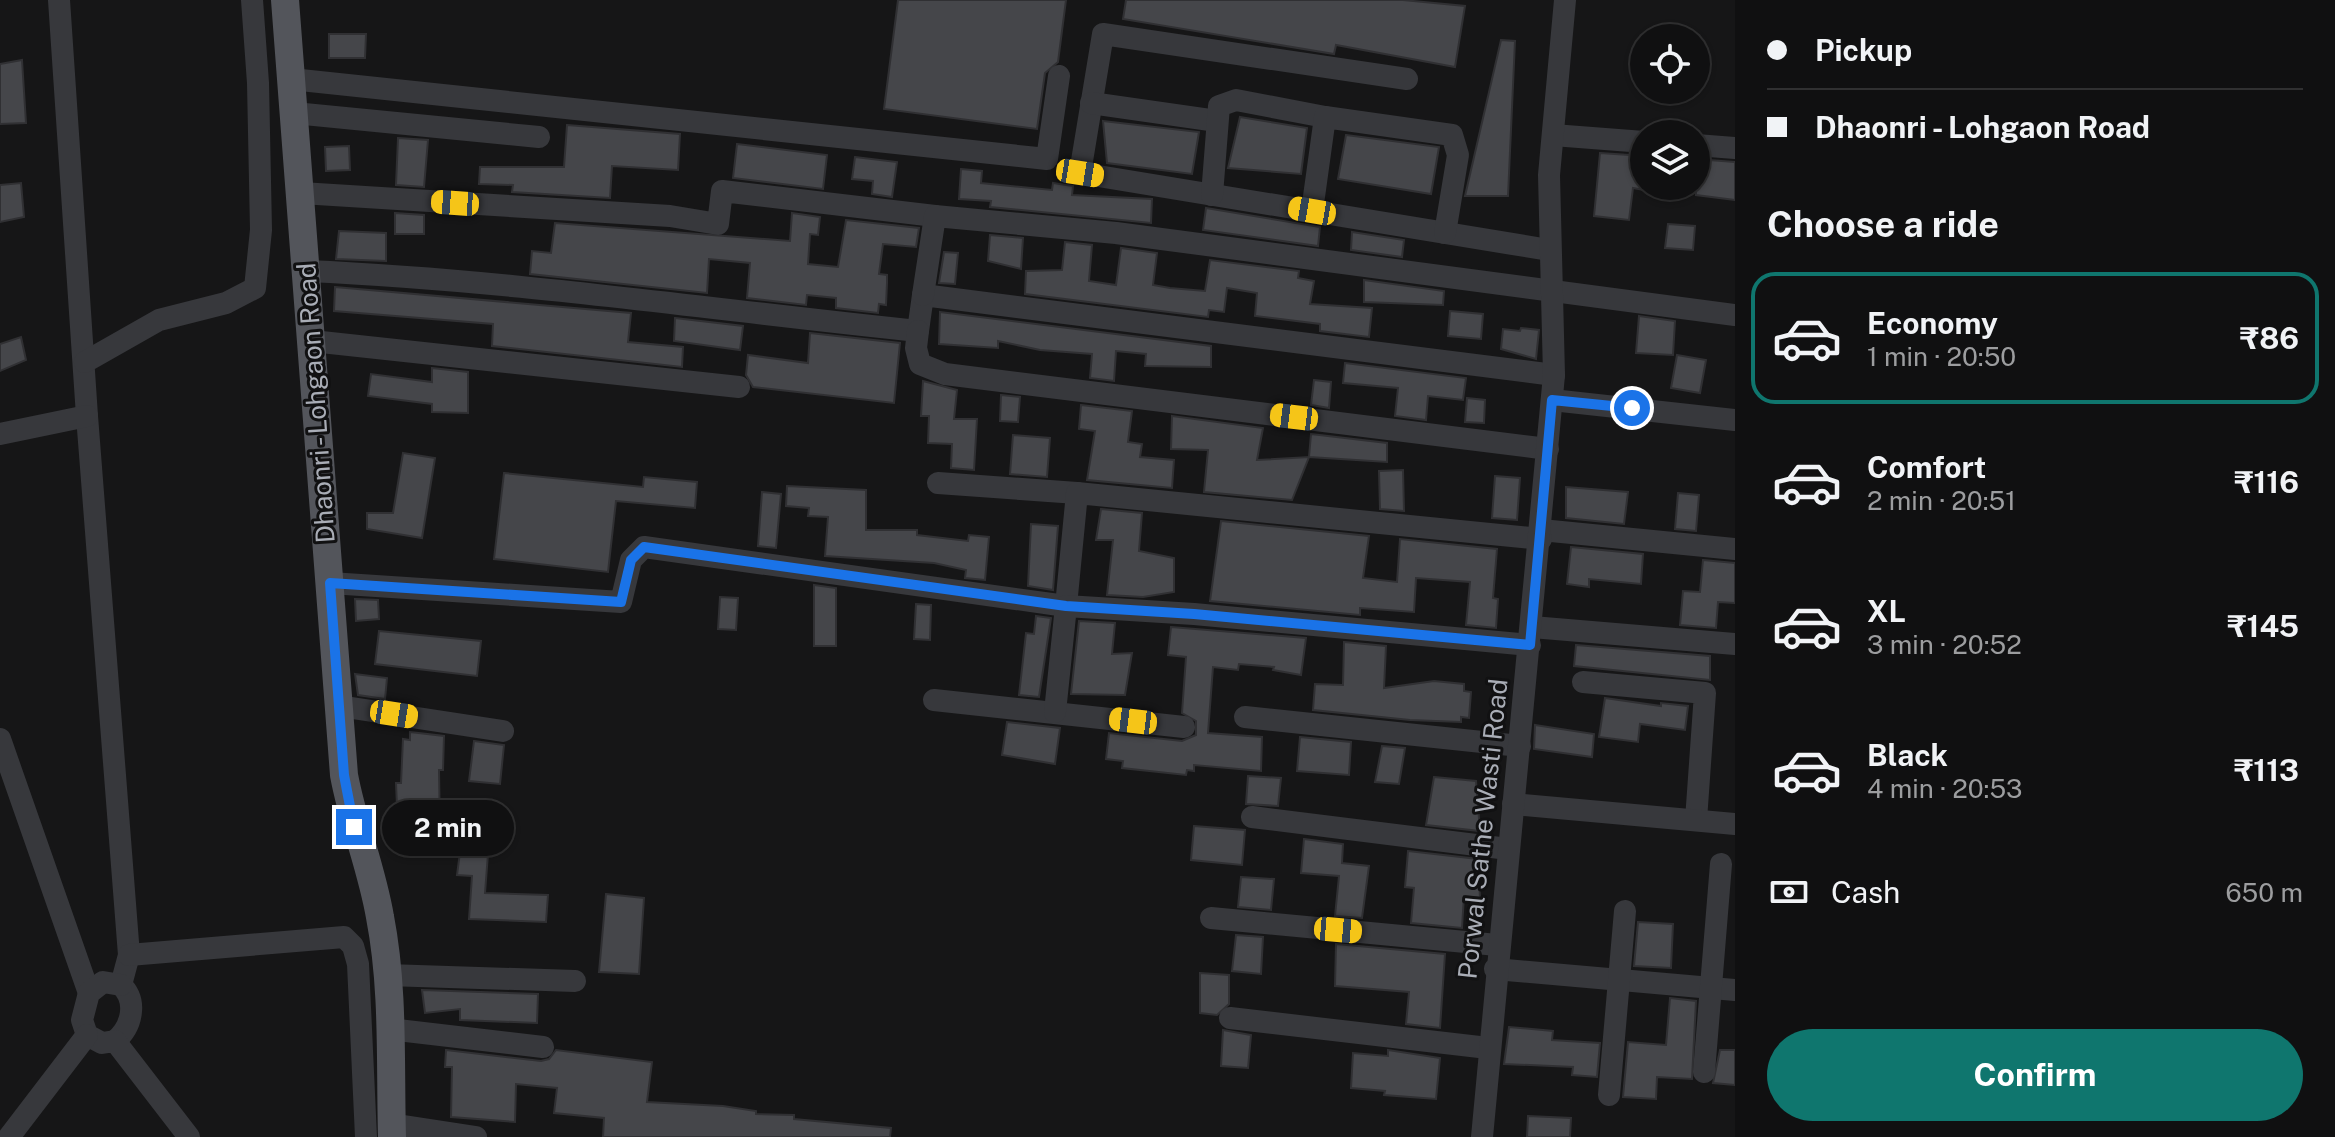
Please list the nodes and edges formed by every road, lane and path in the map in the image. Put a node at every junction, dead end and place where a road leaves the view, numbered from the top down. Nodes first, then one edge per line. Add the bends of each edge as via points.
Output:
1 (59, 0) edge
2 (252, 0) edge
3 (285, 0) edge
4 (1565, 0) edge
5 (1059, 76) dead end
6 (291, 79) junction
7 (1407, 79) dead end
8 (1091, 103) junction
9 (294, 113) junction
10 (1325, 117) junction
11 (1217, 121) junction
12 (1553, 135) junction
13 (539, 137) dead end
14 (1630, 141) edge
15 (1710, 146) edge
16 (1735, 148) edge
17 (301, 193) junction
18 (1212, 195) junction
19 (1312, 211) junction
20 (935, 216) junction
21 (1445, 233) junction
22 (1549, 250) junction
23 (307, 271) junction
24 (1553, 292) junction
25 (923, 295) junction
26 (1735, 315) edge
27 (918, 331) junction
28 (312, 341) junction
29 (85, 362) junction
30 (1554, 375) junction
31 (739, 387) dead end
32 (1552, 400) junction
33 (87, 416) junction
34 (1735, 420) edge
35 (0, 434) edge
36 (1548, 449) junction
37 (938, 483) dead end
38 (1077, 493) junction
39 (1541, 534) junction
40 (1735, 549) edge
41 (330, 583) junction
42 (1066, 606) junction
43 (1531, 636) junction
44 (1735, 644) edge
45 (1583, 682) dead end
46 (934, 700) dead end
47 (339, 706) junction
48 (1055, 712) junction
49 (1245, 717) dead end
50 (1184, 727) dead end
51 (503, 731) dead end
52 (0, 739) edge
53 (1520, 746) junction
54 (1513, 804) junction
55 (1252, 817) dead end
56 (1696, 820) junction
57 (1735, 824) edge
58 (1508, 849) junction
59 (1721, 864) dead end
60 (1625, 911) dead end
61 (1211, 918) dead end
62 (1497, 945) junction
63 (129, 955) junction
64 (1495, 969) junction
65 (387, 975) junction
66 (1620, 978) junction
67 (575, 981) dead end
68 (121, 985) junction
69 (1712, 988) junction
70 (1735, 990) edge
71 (89, 993) junction
72 (1230, 1018) dead end
73 (389, 1029) junction
74 (87, 1035) junction
75 (115, 1041) junction
76 (543, 1047) dead end
77 (1488, 1048) junction
78 (1704, 1072) dead end
79 (1609, 1095) dead end
80 (392, 1131) edge
81 (9, 1137) edge
82 (189, 1137) edge
83 (366, 1137) edge
84 (476, 1137) edge
85 (1482, 1137) edge

1 - 29 street
2 - 29 street via 261,230 255,288 245,297 159,320
3 - 6 main road, Dhaonri - Lohgaon Road
4 - 12 street, Porwal Sathe Wasti Road
5 - 6 street via 1047,159
6 - 9 main road, Dhaonri - Lohgaon Road
7 - 8 street via 1103,34
8 - 11 street
8 - 18 street via 1080,173
9 - 13 street
9 - 17 main road, Dhaonri - Lohgaon Road
10 - 11 street via 1236,100 1219,106
10 - 19 street
10 - 21 street via 1452,135 1458,155
11 - 18 street
12 - 14 street
12 - 22 street, Porwal Sathe Wasti Road
15 - 16 street
17 - 20 street via 670,216 718,224 722,191
17 - 23 main road, Dhaonri - Lohgaon Road
18 - 19 street
19 - 21 street
20 - 24 street via 1116,233
20 - 25 street
21 - 22 street
22 - 24 street, Porwal Sathe Wasti Road
23 - 27 street via 585,292
23 - 28 main road, Dhaonri - Lohgaon Road
24 - 26 street
24 - 30 street, Porwal Sathe Wasti Road
25 - 27 street
25 - 30 street
27 - 36 street via 920,364 945,374
28 - 31 street
28 - 41 main road, Dhaonri - Lohgaon Road
29 - 33 street
30 - 32 street, Porwal Sathe Wasti Road
32 - 34 street
32 - 36 street, Porwal Sathe Wasti Road
33 - 35 street
33 - 63 street
36 - 39 street, Porwal Sathe Wasti Road
37 - 38 street
38 - 39 street
38 - 42 street
39 - 40 street
39 - 43 street, Porwal Sathe Wasti Road
41 - 42 street via 621,602 631,560 644,547
41 - 47 main road, Dhaonri - Lohgaon Road
42 - 43 street
42 - 48 street
43 - 44 street
43 - 53 street, Porwal Sathe Wasti Road
45 - 56 street via 1705,693
46 - 48 street
47 - 51 street
47 - 65 main road, Dhaonri - Lohgaon Road via 344,775 380,917
48 - 50 street
49 - 53 street
52 - 71 street
53 - 54 street, Porwal Sathe Wasti Road
54 - 56 street
54 - 58 street, Porwal Sathe Wasti Road
55 - 58 street
56 - 57 street
58 - 62 street, Porwal Sathe Wasti Road
59 - 69 street
60 - 66 street
61 - 62 street
62 - 64 street, Porwal Sathe Wasti Road
63 - 68 street
63 - 83 street via 344,937 358,964
64 - 66 street
64 - 77 street, Porwal Sathe Wasti Road
65 - 67 street
65 - 73 main road, Dhaonri - Lohgaon Road
66 - 69 street
66 - 79 street
68 - 71 street via 103,982
68 - 75 street via 128,991 131,1011 126,1033
69 - 70 street
69 - 78 street
71 - 74 street via 82,1020
72 - 77 street
73 - 76 street
73 - 80 main road, Dhaonri - Lohgaon Road
74 - 75 street via 102,1043
74 - 81 street
75 - 82 street
77 - 85 street, Porwal Sathe Wasti Road
80 - 84 street

